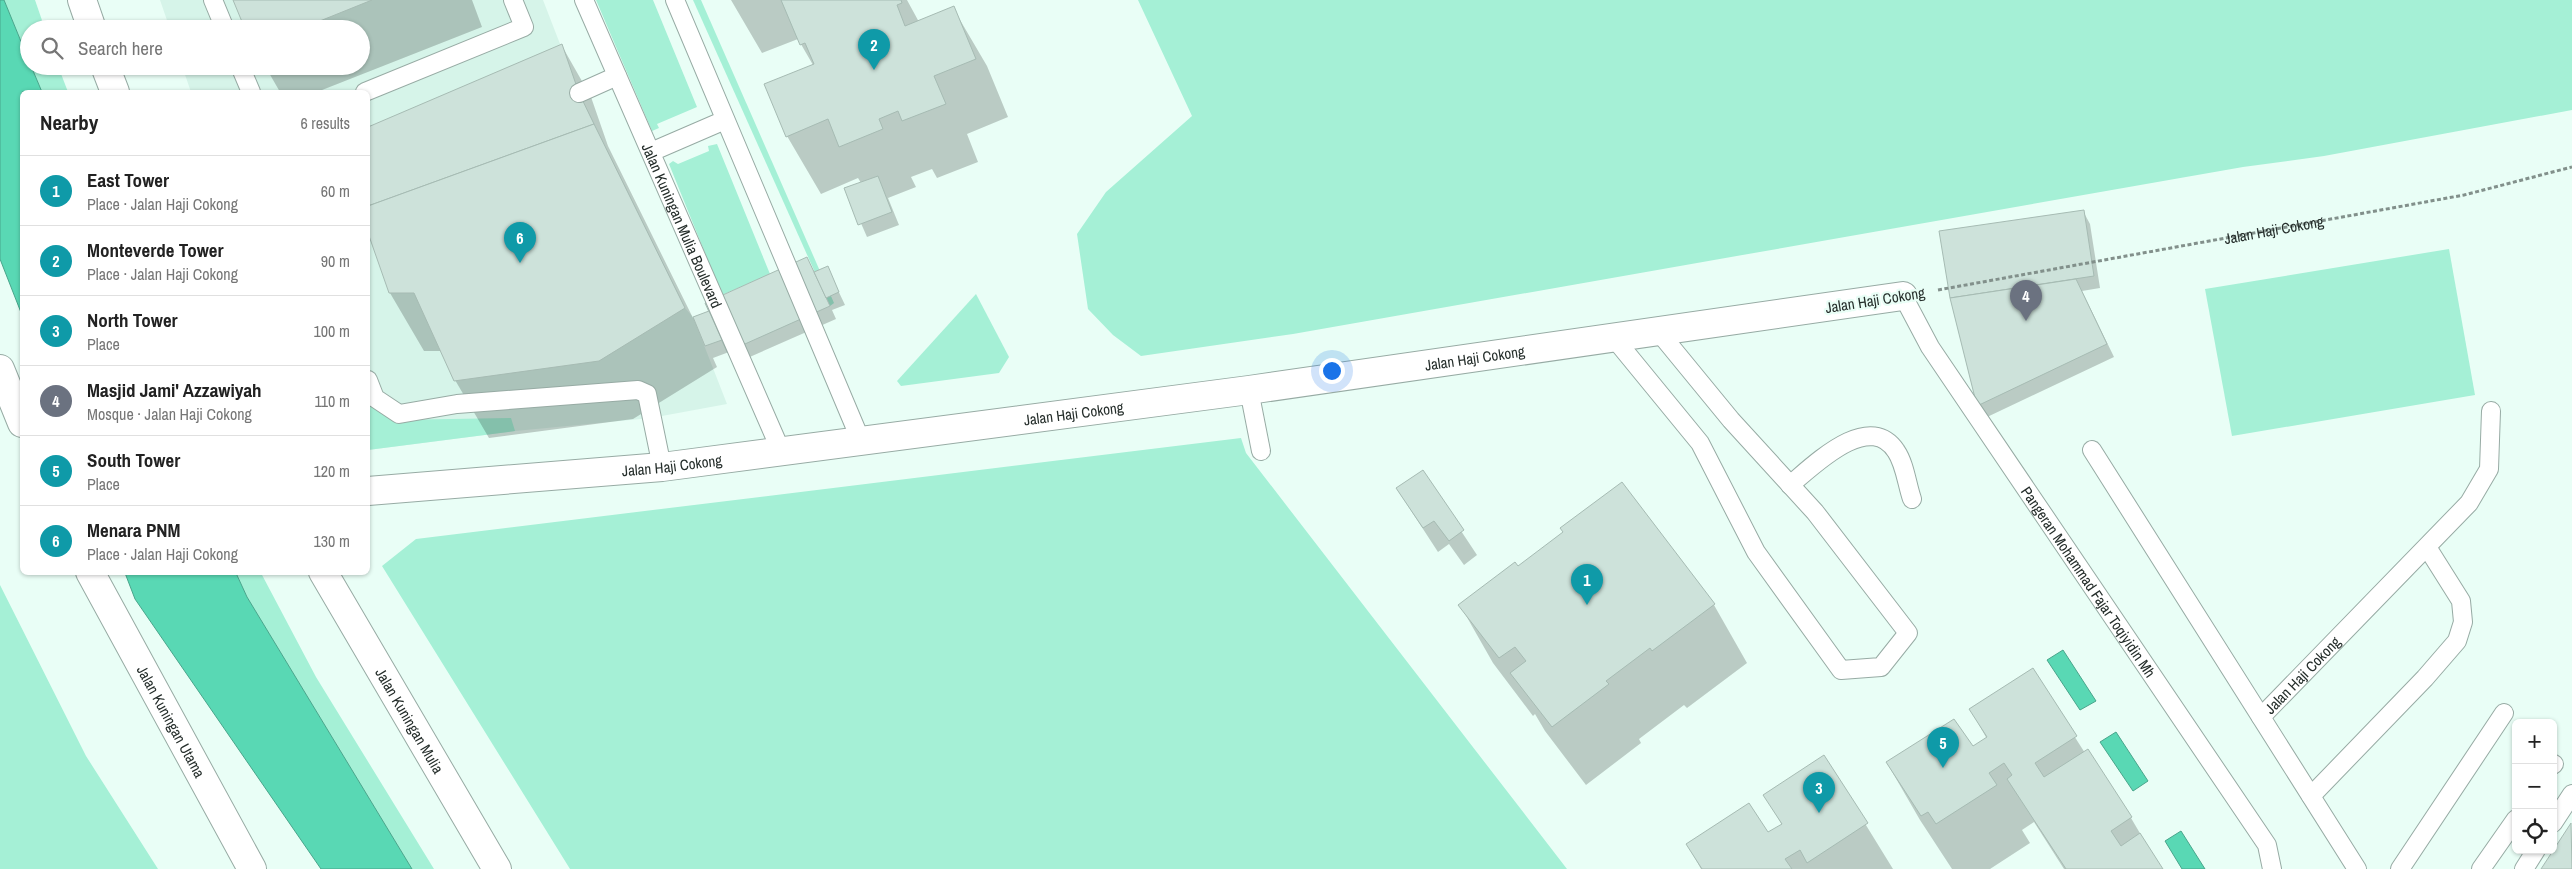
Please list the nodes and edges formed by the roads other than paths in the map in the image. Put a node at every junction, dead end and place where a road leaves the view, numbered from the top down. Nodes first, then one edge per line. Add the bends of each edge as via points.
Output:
1 (82, 0) edge
2 (213, 0) edge
3 (513, 0) edge
4 (584, 0) edge
5 (676, 0) edge
6 (89, 20) edge
7 (221, 20) edge
8 (108, 75) edge
9 (244, 75) edge
10 (617, 76) junction
11 (114, 90) edge
12 (250, 90) edge
13 (370, 90) edge
14 (579, 93) dead end
15 (726, 120) junction
16 (651, 152) junction
17 (1903, 296) joint
18 (1658, 331) junction
19 (1614, 338) junction
20 (0, 369) edge
21 (370, 385) edge
22 (1250, 390) junction
23 (2491, 411) dead end
24 (20, 418) edge
25 (860, 441) junction
26 (2092, 450) dead end
27 (781, 451) junction
28 (1261, 451) dead end
29 (662, 467) junction
30 (1790, 484) junction
31 (370, 491) edge
32 (1912, 499) dead end
33 (2427, 547) junction
34 (92, 575) edge
35 (324, 575) edge
36 (2504, 713) dead end
37 (2261, 717) junction
38 (2572, 794) edge
39 (2310, 796) junction
40 (2557, 817) edge
41 (2512, 825) edge
42 (2533, 854) edge
43 (252, 869) edge
44 (497, 869) edge
45 (2272, 869) edge
46 (2357, 869) edge
47 (2400, 869) edge
48 (2481, 869) edge
49 (2524, 869) edge

1 - 6 street
2 - 7 lane
3 - 13 lane via 524,27
4 - 10 lane, Jalan Kuningan Mulia Boulevard
5 - 15 lane
8 - 11 street
9 - 12 lane
10 - 14 lane
10 - 16 lane, Jalan Kuningan Mulia Boulevard
15 - 16 lane
15 - 25 lane
16 - 27 lane, Jalan Kuningan Mulia Boulevard
17 - 18 street, Jalan Haji Cokong
17 - 45 lane, Pangeran Mohammad Fajar Toqiyidin Mh via 1930,347 2267,846
18 - 19 street, Jalan Haji Cokong
18 - 30 lane via 1731,420
19 - 22 street, Jalan Haji Cokong
19 - 30 lane via 1700,443 1756,552 1841,670 1881,667 1908,633
20 - 24 street
21 - 29 lane via 375,398 399,414 457,404 638,390 647,394
22 - 25 street, Jalan Haji Cokong
22 - 28 lane
23 - 33 lane, Jalan Haji Cokong via 2489,469 2469,503
25 - 27 street, Jalan Haji Cokong
26 - 37 lane
27 - 29 street, Jalan Haji Cokong
29 - 31 street, Jalan Haji Cokong
30 - 32 lane via 1824,456 1866,435 1886,441 1897,452
33 - 37 lane, Jalan Haji Cokong
33 - 39 lane via 2461,601 2463,622 2457,641
34 - 43 street, Jalan Kuningan Utama
35 - 44 street, Jalan Kuningan Mulia
36 - 47 lane
37 - 39 lane, Jalan Haji Cokong
38 - 40 lane
39 - 46 lane, Jalan Haji Cokong
41 - 48 lane
42 - 49 lane

